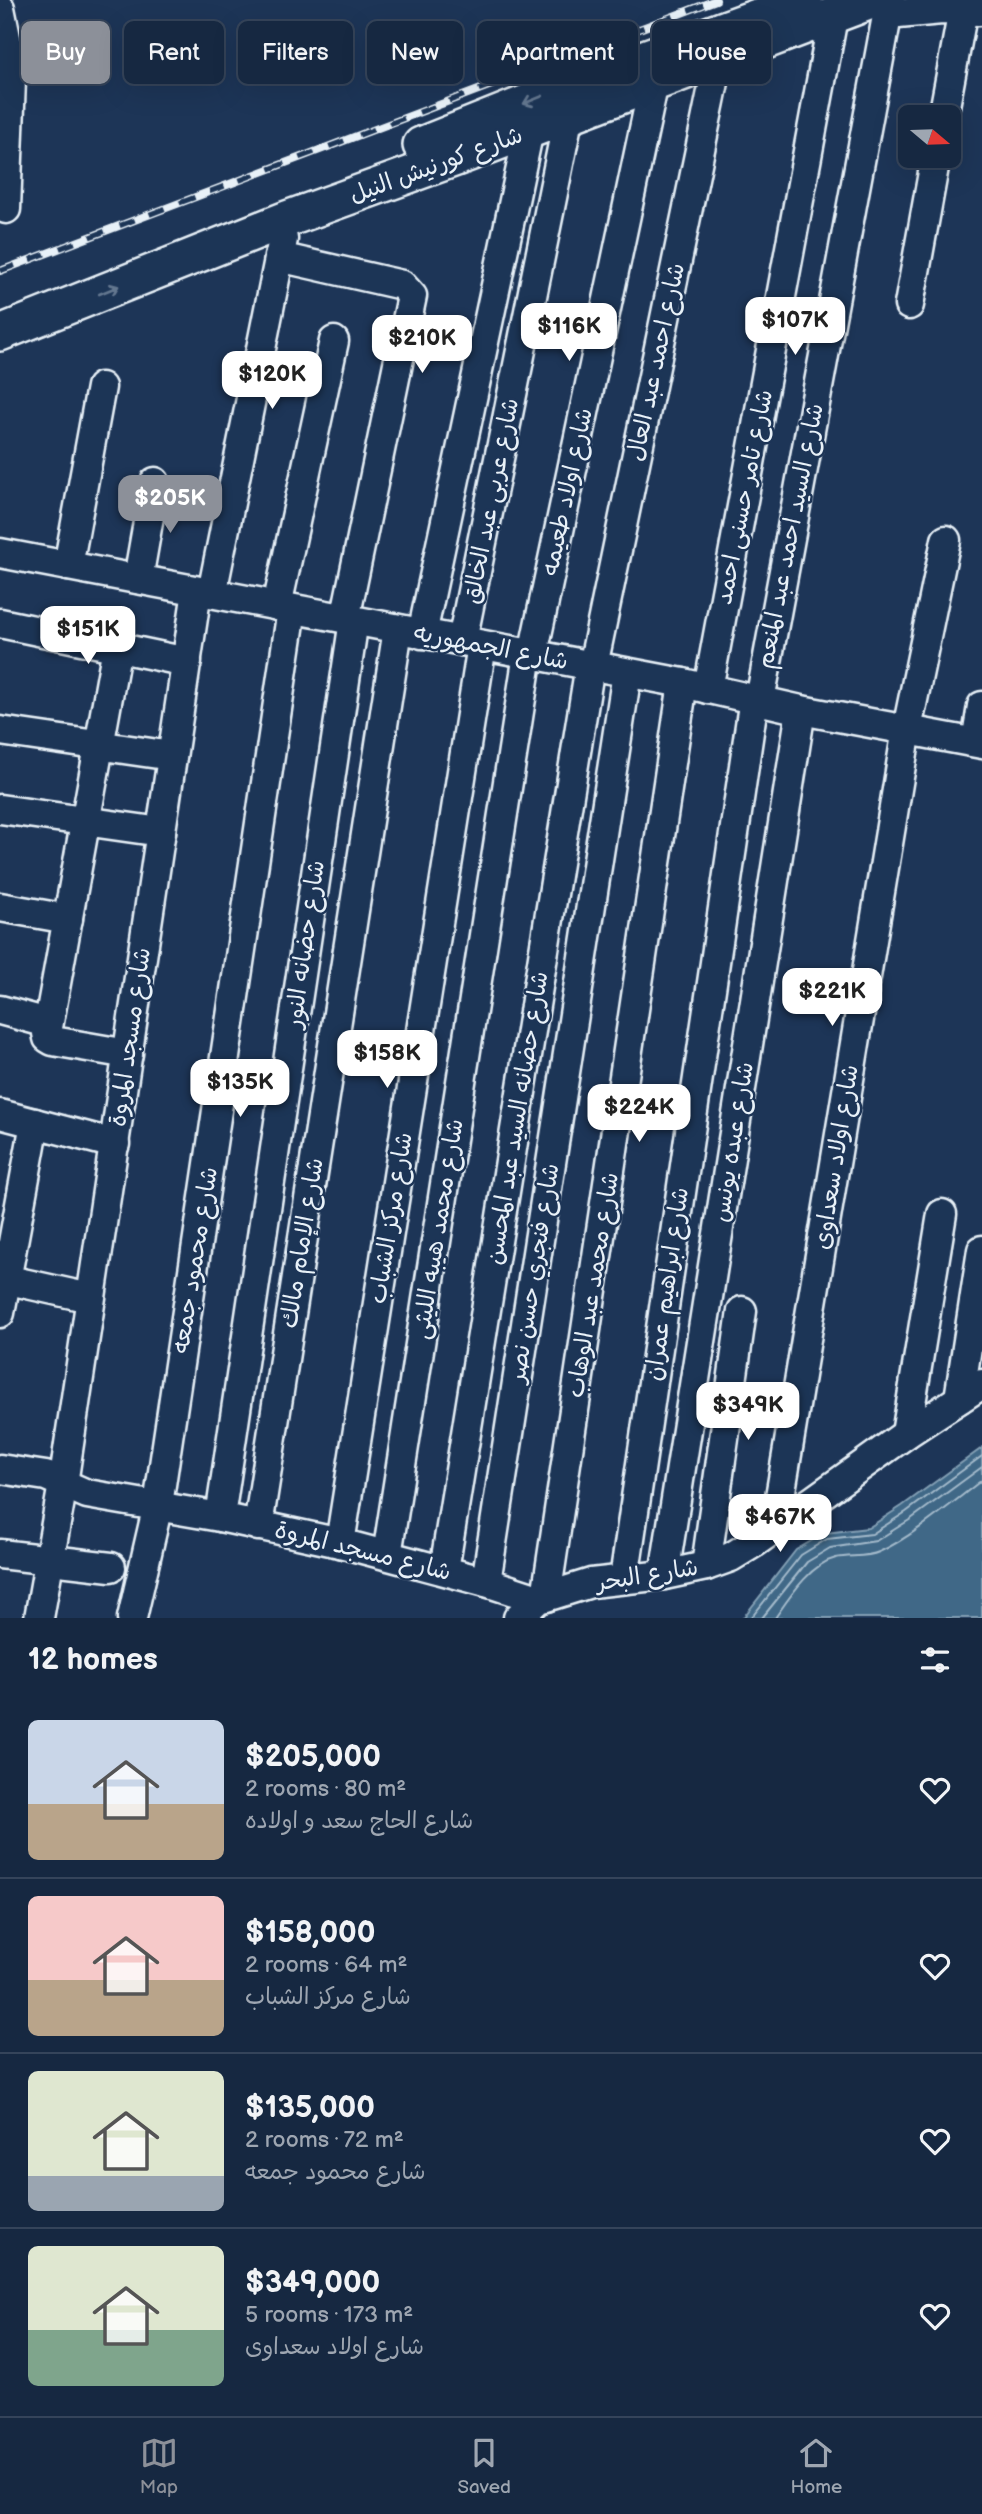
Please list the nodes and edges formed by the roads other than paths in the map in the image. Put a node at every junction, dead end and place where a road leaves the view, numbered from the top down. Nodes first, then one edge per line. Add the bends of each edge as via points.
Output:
1 (884, 5) edge
2 (0, 8) edge
3 (818, 8) edge
4 (972, 11) edge
5 (771, 32) edge
6 (652, 83) edge
7 (654, 84) edge
8 (714, 84) edge
9 (946, 105) edge
10 (569, 114) junction
11 (529, 130) junction
12 (934, 168) edge
13 (6, 209) dead end
14 (287, 219) junction
15 (279, 257) junction
16 (909, 305) dead end
17 (0, 310) edge
18 (0, 333) edge
19 (334, 341) dead end
20 (101, 387) dead end
21 (155, 482) dead end
22 (946, 540) dead end
23 (0, 553) edge
24 (68, 566) junction
25 (138, 579) junction
26 (204, 592) junction
27 (284, 607) junction
28 (349, 620) junction
29 (0, 623) edge
30 (410, 631) junction
31 (472, 643) junction
32 (117, 648) junction
33 (530, 654) junction
34 (187, 662) junction
35 (591, 666) junction
36 (626, 673) junction
37 (696, 686) junction
38 (757, 699) junction
39 (982, 706) edge
40 (801, 710) junction
41 (906, 729) junction
42 (0, 731) edge
43 (979, 743) edge
44 (99, 745) junction
45 (172, 756) junction
46 (0, 809) edge
47 (85, 821) junction
48 (161, 832) junction
49 (0, 907) edge
50 (68, 919) junction
51 (0, 1010) edge
52 (48, 1023) junction
53 (128, 1054) junction
54 (0, 1114) edge
55 (35, 1123) junction
56 (114, 1144) junction
57 (942, 1214) dead end
58 (9, 1216) edge
59 (982, 1250) edge
60 (3, 1279) edge
61 (90, 1298) junction
62 (742, 1311) dead end
63 (0, 1313) edge
64 (970, 1391) edge
65 (906, 1434) junction
66 (0, 1469) edge
67 (63, 1484) junction
68 (158, 1505) junction
69 (220, 1517) junction
70 (258, 1526) junction
71 (775, 1527) junction
72 (340, 1543) junction
73 (0, 1553) edge
74 (387, 1555) junction
75 (50, 1559) junction
76 (705, 1566) junction
77 (111, 1567) dead end
78 (444, 1570) junction
79 (664, 1575) junction
80 (624, 1578) junction
81 (486, 1582) junction
82 (542, 1598) junction
83 (39, 1618) edge
84 (132, 1618) edge
85 (517, 1618) edge

1 - 3 main road, شارع كورنيش النيل
1 - 4 street
1 - 38 street, شارع السيد احمد عبد المنعم
2 - 13 street via 11,80
3 - 5 main road, شارع كورنيش النيل
3 -> 17 main road, شارع كورنيش النيل via 584,80 201,227
3 - 37 street, شارع تامر حسنى احمد
4 - 9 street
6 - 10 main road, شارع كورنيش النيل
7 - 33 street, شارع اولاد طعيمه
8 - 35 street, شارع احمد عبد العال
10 - 11 main road, شارع كورنيش النيل
10 - 31 street, شارع عربى عبد الخالق
11 - 14 main road, شارع كورنيش النيل
11 - 30 street, شارع الإمام مالك
12 - 16 street
14 - 15 street, شارع مسجد المروة
18 -> 14 main road, شارع كورنيش النيل
15 - 26 street, شارع مسجد المروة
15 - 28 street, شارع حضانه النور via 401,285 412,296
19 - 27 street, شارع محمود جمعه
20 - 24 street
21 - 25 street
22 - 41 street, شارع اولاد سعداوى
23 - 24 street, شارع الجمهوريه
24 - 25 street, شارع الجمهوريه
25 - 26 street, شارع الجمهوريه
26 - 27 street, شارع الجمهوريه
26 - 34 street, شارع مسجد المروة
27 - 28 street, شارع الجمهوريه
27 - 68 street, شارع محمود جمعه
28 - 30 street, شارع الجمهوريه
28 - 69 street, شارع حضانه النور
29 - 32 street
30 - 31 street, شارع الجمهوريه
30 - 70 street, شارع الإمام مالك
31 - 33 street, شارع الجمهوريه
31 - 72 street, شارع مركز الشباب
32 - 34 street
32 - 44 street
33 - 35 street, شارع الجمهوريه
33 - 74 street, شارع محمد هيبه الليثى
34 - 45 street, شارع مسجد المروة
35 - 36 street, شارع الجمهوريه
35 - 78 street, شارع حضانه السيد عبد المحسن
36 - 37 street, شارع الجمهوريه
36 - 81 street, شارع فنجري حسن نصر
37 - 38 street, شارع الجمهوريه
37 - 82 street, شارع محمد عبد الوهاب
38 - 40 street, شارع الجمهوريه
38 - 80 street, شارع ابراهيم عمران
39 - 43 street
40 - 41 street, شارع الجمهوريه
40 - 79 street, شارع عبده يونس
41 - 43 street, شارع الجمهوريه
41 - 71 street, شارع اولاد سعداوى
42 - 44 street
44 - 45 street
44 - 47 street
45 - 48 street, شارع مسجد المروة
46 - 47 street
47 - 48 street
47 - 50 street
48 - 53 street, شارع مسجد المروة
49 - 50 street
50 - 52 street
51 - 52 street
52 - 53 street via 50,1040
53 - 56 street, شارع مسجد المروة
54 - 55 street
55 - 56 street
55 - 58 street
56 - 61 street, شارع مسجد المروة
57 - 65 street
58 - 60 street
59 - 64 street
60 - 61 street
60 - 63 street
61 - 67 street, شارع مسجد المروة
62 - 76 street
64 - 65 street, شارع البحر
65 - 71 street, شارع البحر
66 - 67 street, شارع مسجد المروة via 46,1475
67 - 68 street, شارع مسجد المروة via 87,1494
67 - 75 street
68 - 69 street, شارع مسجد المروة
68 - 84 street, شارع محمود جمعه
69 - 70 street, شارع مسجد المروة
70 - 72 street, شارع مسجد المروة
71 - 76 street, شارع البحر via 731,1557
72 - 74 street, شارع مسجد المروة
73 - 75 street
74 - 78 street, شارع مسجد المروة
75 - 77 street
75 - 83 street
76 - 79 street, شارع البحر
78 - 81 street, شارع مسجد المروة
79 - 80 street, شارع البحر
80 - 82 street, شارع البحر
81 - 82 street, شارع مسجد المروة
82 - 85 street, شارع البحر

